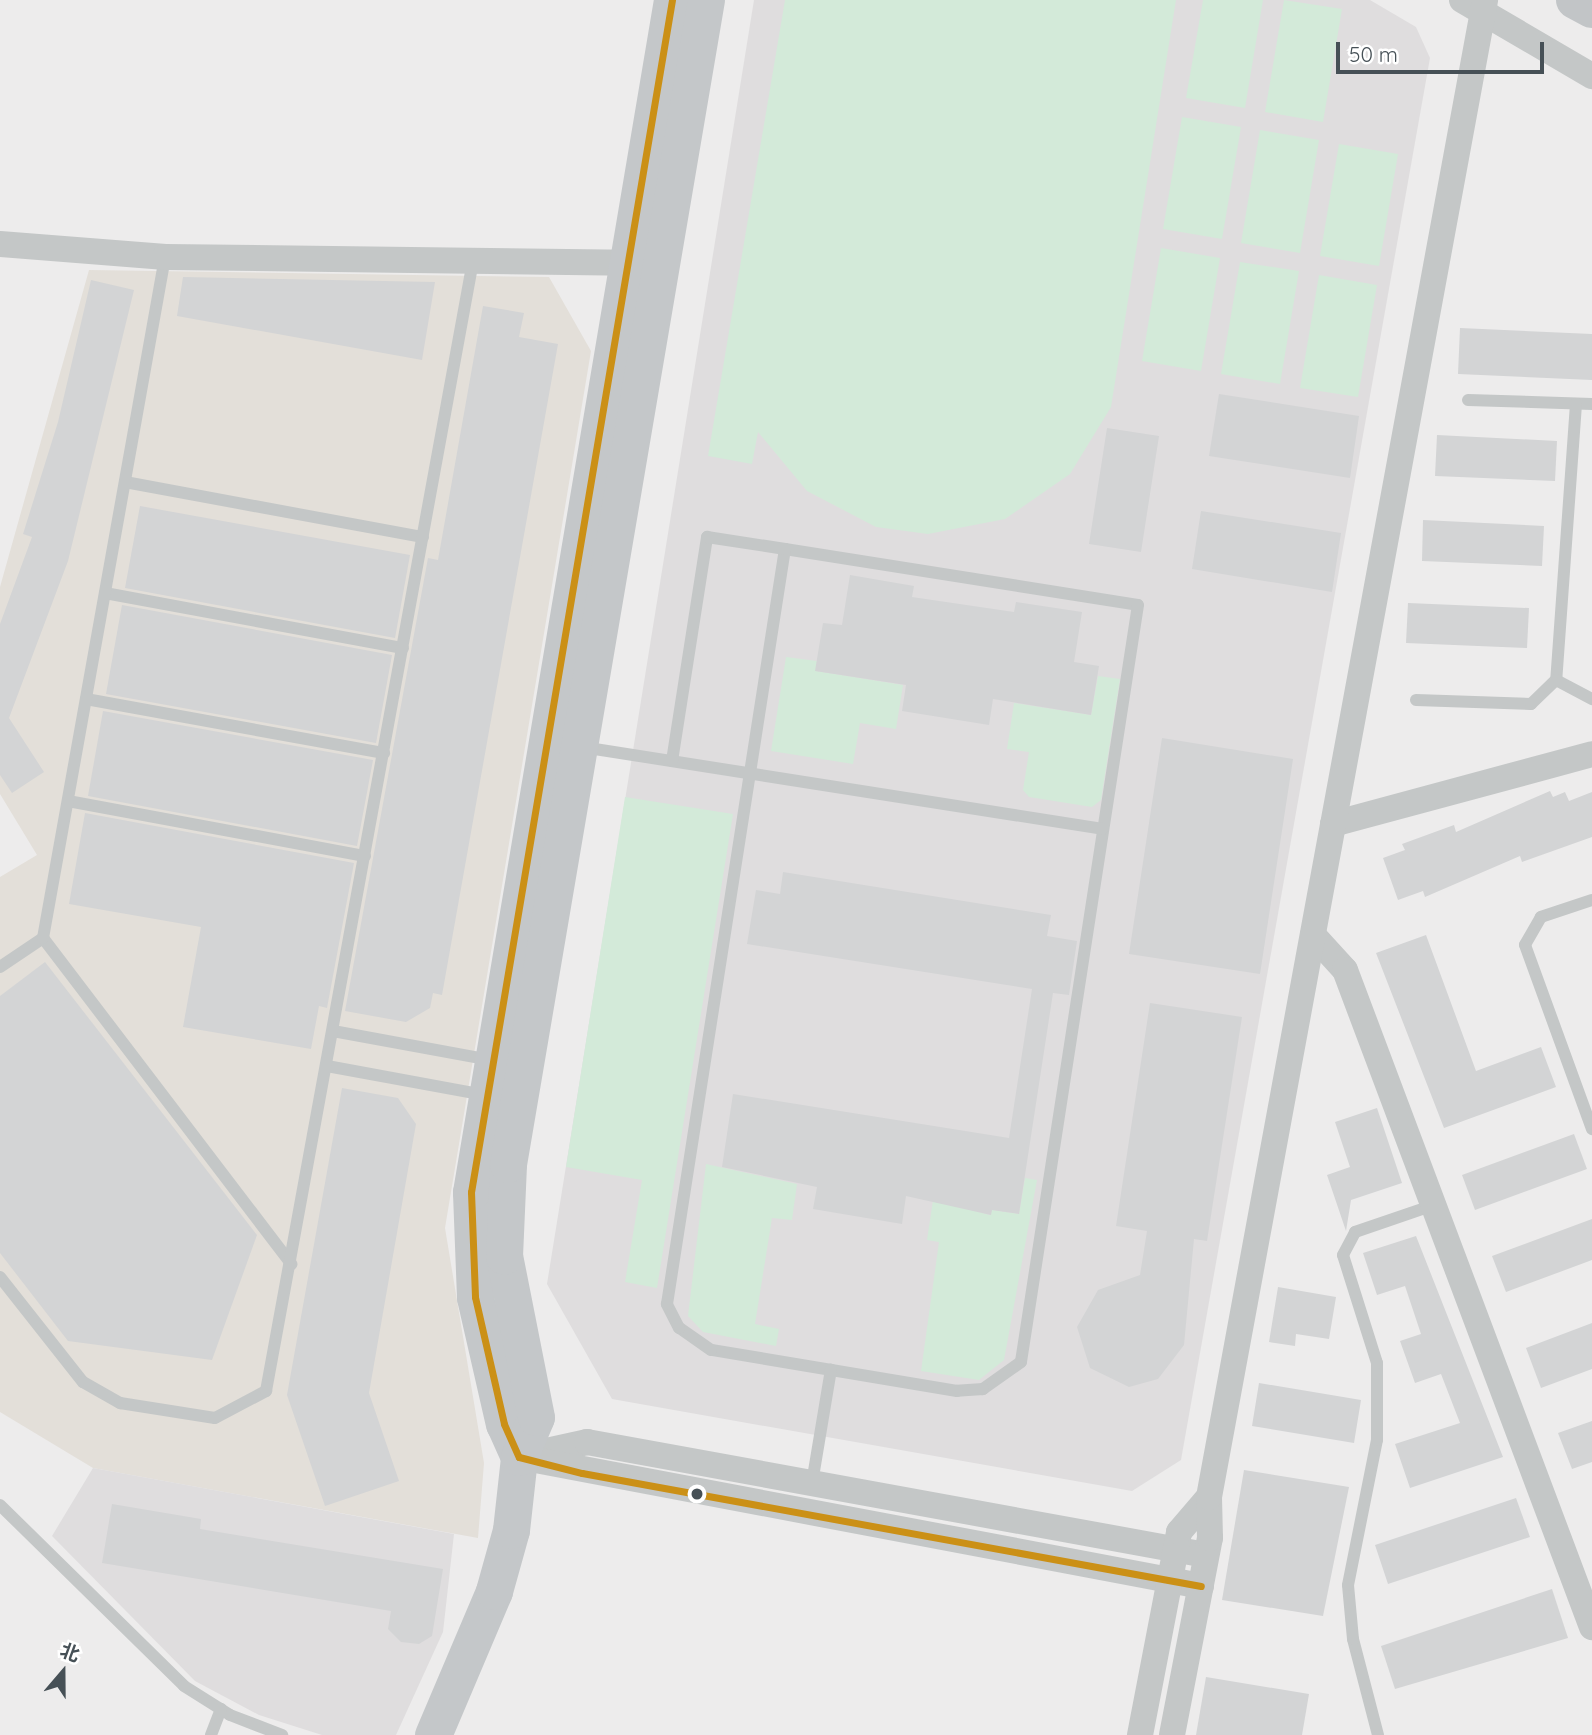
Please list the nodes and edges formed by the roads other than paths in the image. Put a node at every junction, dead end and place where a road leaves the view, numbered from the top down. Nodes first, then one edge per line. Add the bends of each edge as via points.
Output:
1 (672, 0) edge
2 (706, 0) edge
3 (1575, 0) edge
4 (1476, 4) edge
5 (1592, 9) edge
6 (1592, 76) edge
7 (0, 244) edge
8 (165, 257) junction
9 (473, 261) junction
10 (627, 263) junction
11 (1468, 400) dead end
12 (1576, 404) junction
13 (1592, 404) edge
14 (125, 482) junction
15 (423, 537) junction
16 (785, 549) junction
17 (105, 593) junction
18 (403, 648) junction
19 (1556, 680) junction
20 (86, 699) junction
21 (1416, 699) dead end
22 (1592, 699) edge
23 (579, 746) junction
24 (384, 753) junction
25 (1592, 754) edge
26 (672, 761) junction
27 (750, 774) junction
28 (68, 801) junction
29 (1333, 824) junction
30 (1103, 829) junction
31 (365, 856) junction
32 (1592, 900) edge
33 (1313, 935) junction
34 (43, 938) junction
35 (0, 967) edge
36 (334, 1031) junction
37 (327, 1066) junction
38 (489, 1078) junction
39 (1592, 1129) edge
40 (1434, 1205) junction
41 (291, 1264) junction
42 (0, 1277) edge
43 (831, 1370) junction
44 (519, 1457) junction
45 (812, 1483) junction
46 (1209, 1497) junction
47 (0, 1505) edge
48 (1176, 1550) junction
49 (1206, 1555) junction
50 (1170, 1580) junction
51 (1201, 1586) junction
52 (1592, 1627) edge
53 (221, 1709) junction
54 (211, 1735) edge
55 (282, 1735) edge
56 (433, 1735) edge
57 (1140, 1735) edge
58 (1172, 1735) edge
59 (1378, 1735) edge

1 - 10 street
2 - 23 street
3 - 5 main road
4 - 6 street
4 - 29 street
7 - 8 street
8 - 9 street
8 - 14 lane
9 - 10 street
9 - 15 lane
10 - 38 street
11 - 12 lane
12 - 13 lane
12 - 19 lane
14 - 15 lane
14 - 17 lane
15 - 18 lane
16 - 26 lane via 707,537
16 - 27 lane
16 - 30 lane via 1138,605
17 - 18 lane
17 - 20 lane
18 - 24 lane
19 - 21 lane via 1531,704
19 - 22 lane
20 - 24 lane
20 - 28 lane
23 - 26 lane
23 - 44 street via 505,1195 508,1291 536,1417
24 - 31 lane
25 - 29 street
26 - 27 lane
27 - 30 lane
27 - 43 lane via 667,1304 688,1337 711,1349
28 - 31 lane
28 - 34 lane
29 - 33 street
30 - 43 lane via 1021,1362 1005,1379 970,1391
31 - 36 lane
32 - 39 lane via 1541,917 1525,944
33 - 40 street via 1345,970
33 - 46 street
34 - 35 lane
34 - 41 lane
36 - 37 lane
36 - 38 lane
37 - 38 lane
37 - 41 lane
38 - 44 street via 471,1192 471,1258 504,1424
40 - 52 street
40 - 59 lane via 1355,1232 1343,1255 1377,1363 1377,1440 1348,1585 1353,1639
41 - 42 lane via 266,1391 234,1413 196,1419 139,1410 83,1382
43 - 45 lane
44 - 45 street via 587,1442
44 - 50 street
44 - 56 street via 511,1530 494,1591
45 - 48 street
46 - 48 street via 1179,1532
46 - 49 street
47 - 53 lane via 184,1686
48 - 49 street
48 - 50 street
49 - 51 street
50 - 51 street
50 - 57 street
51 - 58 street
53 - 54 lane
53 - 55 lane

